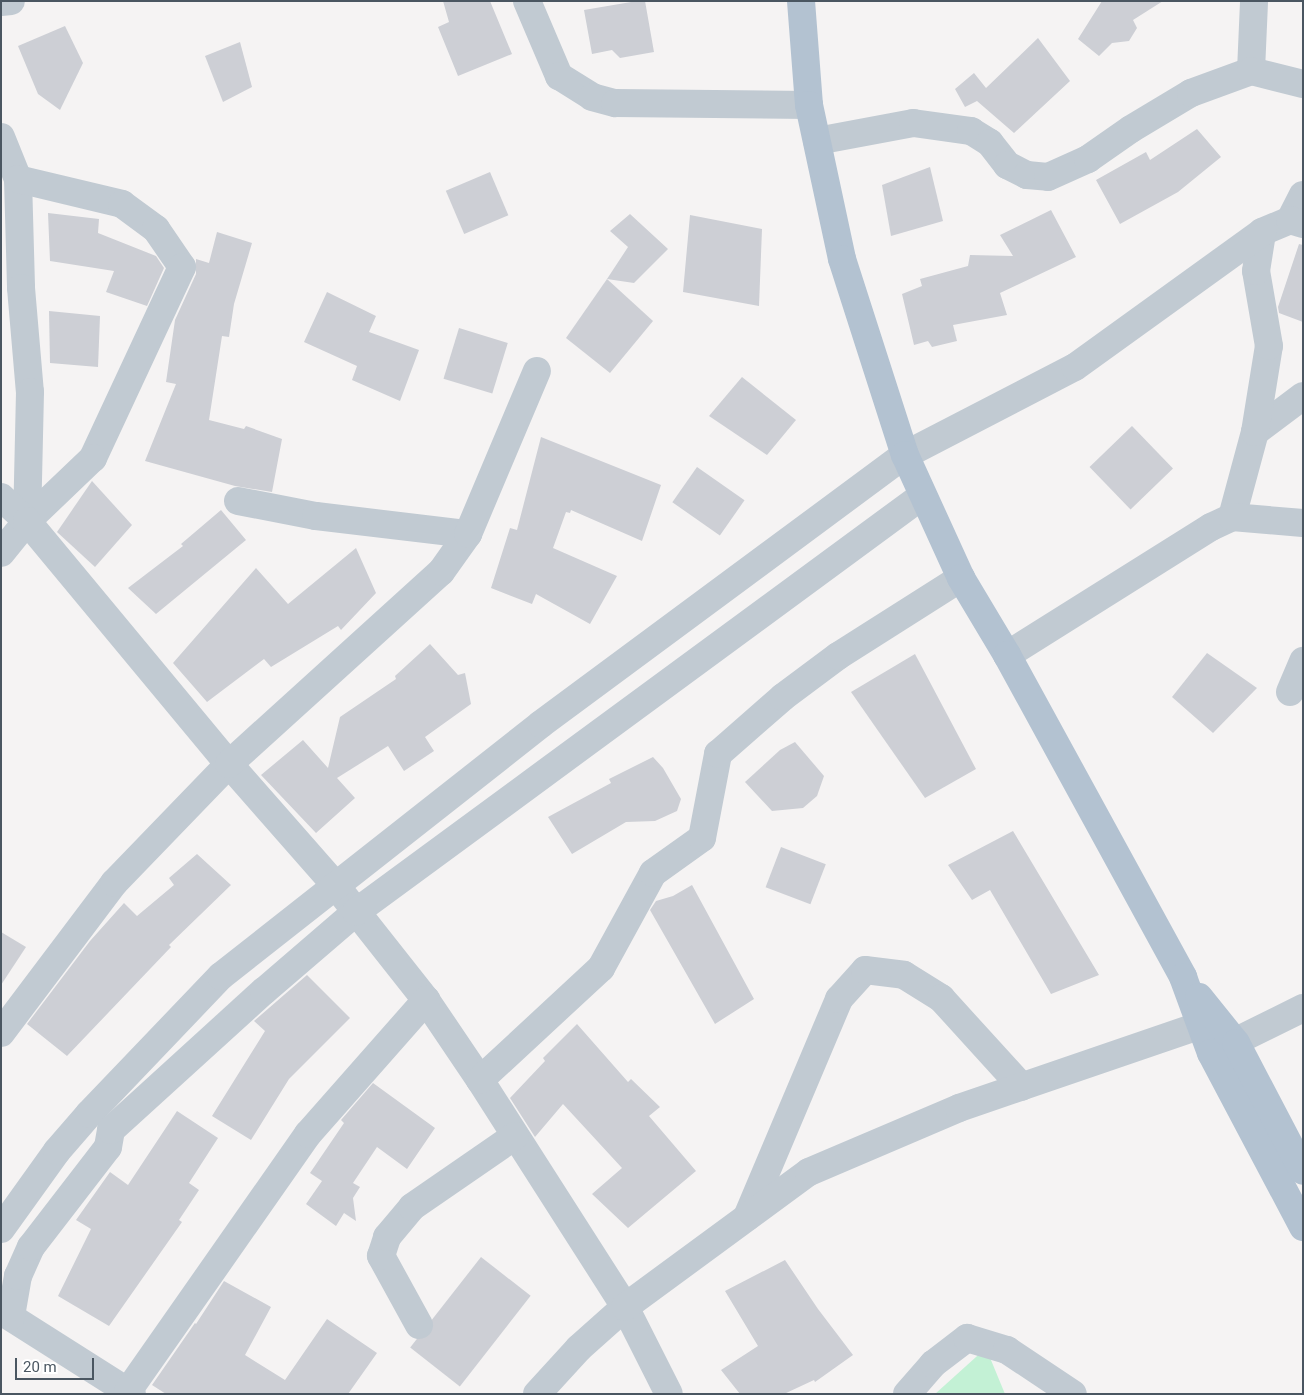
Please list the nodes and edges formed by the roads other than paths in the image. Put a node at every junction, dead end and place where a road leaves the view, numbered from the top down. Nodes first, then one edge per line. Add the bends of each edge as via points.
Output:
1 (12, 1) edge
2 (527, 1) edge
3 (801, 1) edge
4 (1254, 1) edge
5 (1, 2) edge
6 (1251, 71) junction
7 (1303, 84) edge
8 (809, 105) junction
9 (1, 137) edge
10 (817, 140) junction
11 (18, 179) junction
12 (1303, 195) edge
13 (1296, 222) edge
14 (1262, 232) junction
15 (536, 371) dead end
16 (1303, 396) edge
17 (1255, 432) junction
18 (905, 455) junction
19 (922, 496) junction
20 (1, 497) edge
21 (238, 501) dead end
22 (1232, 517) junction
23 (27, 521) junction
24 (1303, 523) edge
25 (468, 534) junction
26 (1, 553) edge
27 (961, 578) junction
28 (1007, 655) junction
29 (1303, 661) edge
30 (1290, 692) dead end
31 (229, 764) junction
32 (336, 886) junction
33 (356, 912) junction
34 (1183, 976) junction
35 (426, 1000) junction
36 (1303, 1008) edge
37 (1202, 1025) junction
38 (1, 1033) edge
39 (1224, 1048) junction
40 (480, 1080) junction
41 (1022, 1086) junction
42 (515, 1136) junction
43 (1303, 1171) edge
44 (747, 1217) junction
45 (1303, 1226) edge
46 (1, 1229) edge
47 (625, 1307) junction
48 (6, 1313) edge
49 (419, 1325) dead end
50 (130, 1392) edge
51 (537, 1394) edge
52 (669, 1394) edge
53 (907, 1394) edge
54 (1073, 1394) edge

1 - 5 street
2 - 8 street via 559,76 592,97 615,102
3 - 8 main road
4 - 6 street
6 - 7 street
6 - 10 street via 1191,93 1088,159 1048,177 1027,174 1007,165 990,143 971,131 913,123
8 - 10 main road
9 - 11 street
10 - 18 main road via 842,259
11 - 23 street via 21,288 30,392
11 - 23 street via 122,204 156,229 182,267 93,458
12 - 13 street
13 - 14 street
14 - 17 street via 1256,271 1269,346
14 - 18 street via 1075,367
15 - 25 street
16 - 17 street
17 - 22 street
18 - 19 main road
18 - 32 street via 541,724
19 - 27 main road
19 - 33 street
20 - 23 street
21 - 25 street via 316,516
22 - 24 street
22 - 28 street
23 - 26 street
23 - 31 street
25 - 31 street via 441,572
27 - 28 main road
27 - 40 street via 838,656 783,697 718,754 702,838 653,873 601,968
28 - 34 main road
29 - 30 street
31 - 32 street
31 - 38 street via 114,883
32 - 33 street
32 - 46 street via 222,976 89,1114
33 - 35 street
33 - 48 street via 111,1130 108,1147 32,1247
34 - 37 main road
34 - 39 main road
35 - 40 street
35 - 50 street via 308,1134
36 - 39 street
37 - 39 main road
37 - 41 street
39 - 43 main road
39 - 45 main road
40 - 42 street
41 - 44 street via 959,1108 809,1172
41 - 44 street via 941,998 904,975 865,970 840,999
42 - 47 street
42 - 49 street via 412,1207 387,1237 381,1256
44 - 47 street
47 - 51 street via 578,1348
47 - 52 street
48 - 50 street
53 - 54 street via 933,1364 966,1338 1007,1350

